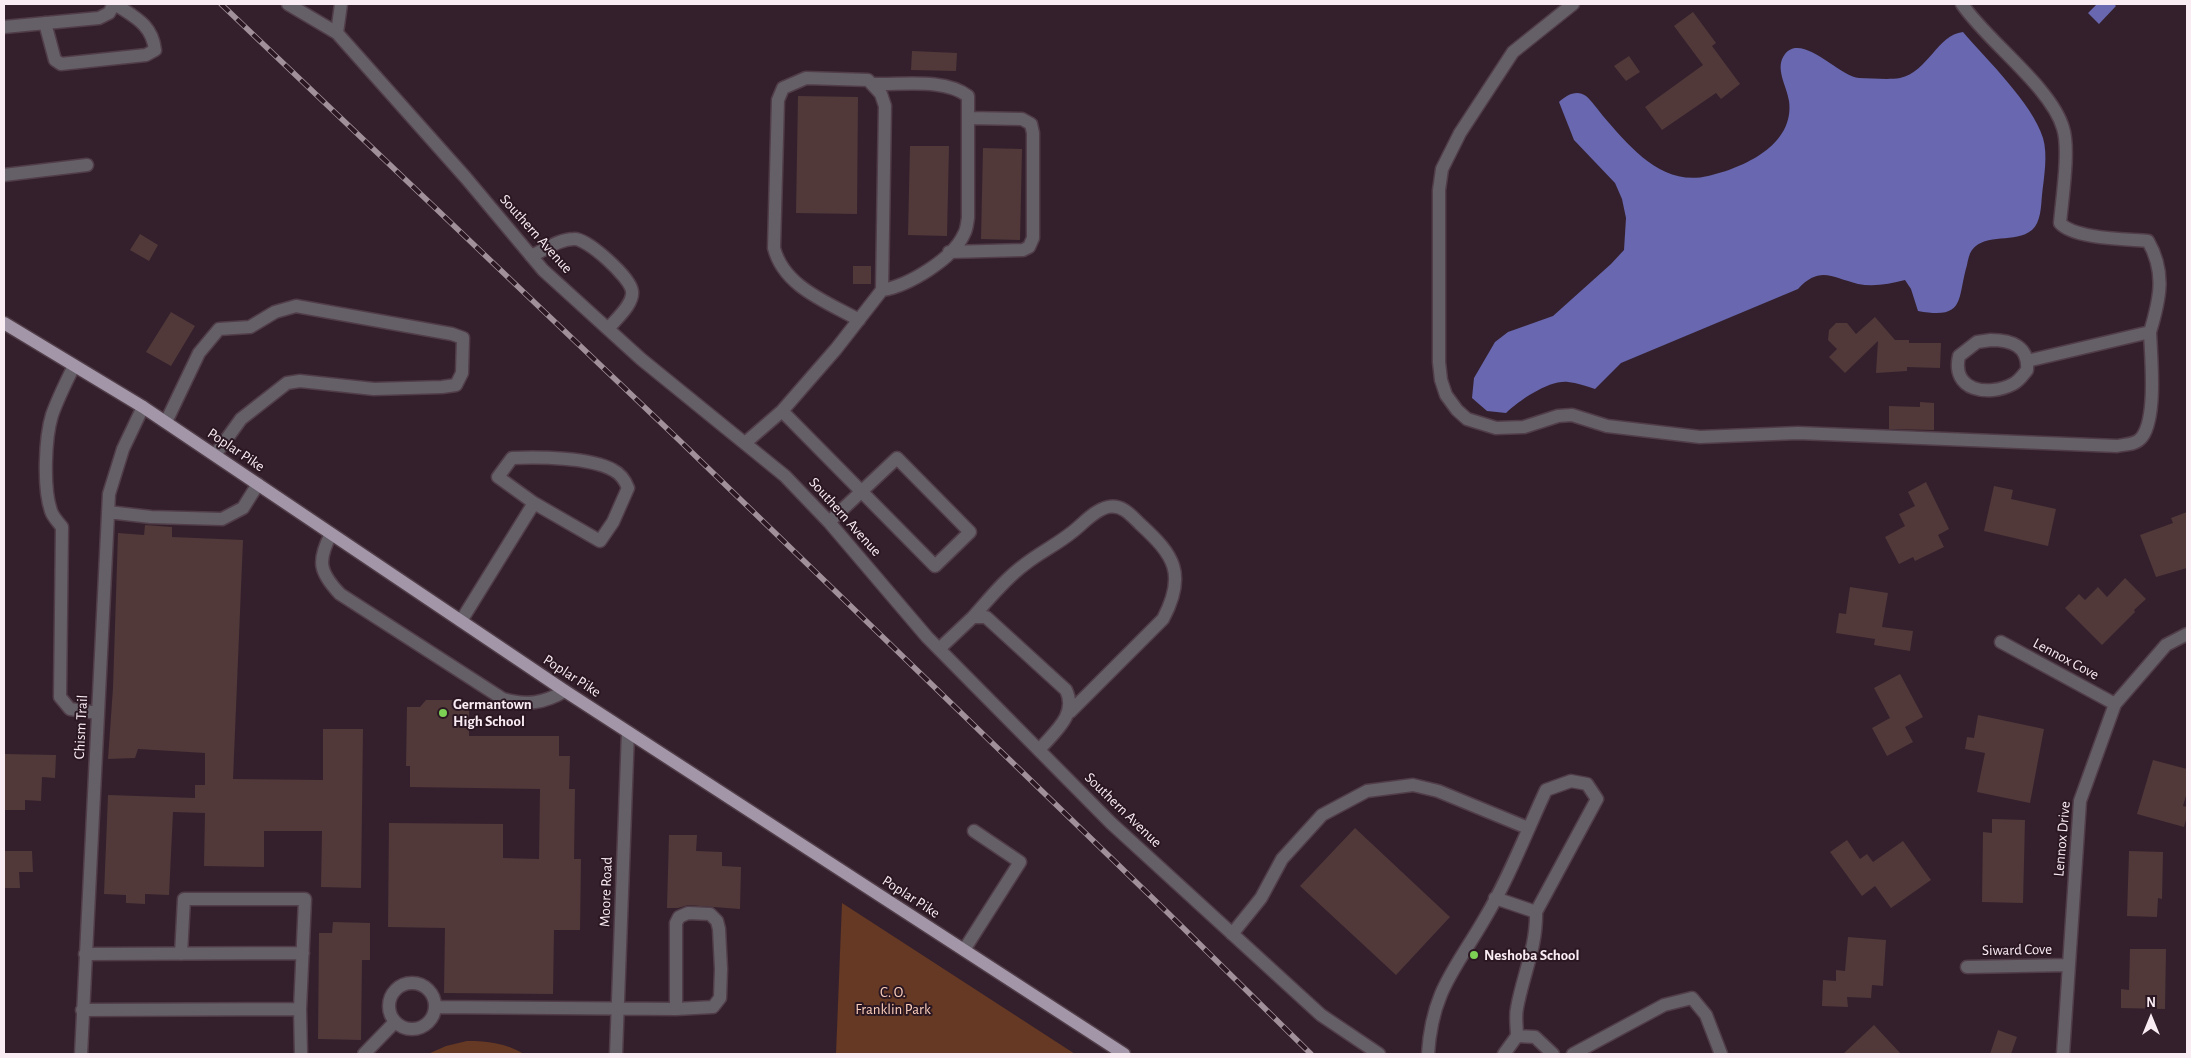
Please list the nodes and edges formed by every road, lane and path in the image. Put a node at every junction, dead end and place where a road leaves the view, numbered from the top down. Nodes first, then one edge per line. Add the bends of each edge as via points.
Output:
1 (114, 4) edge
2 (288, 4) edge
3 (340, 4) edge
4 (1573, 4) edge
5 (1962, 4) edge
6 (45, 23) junction
7 (4, 27) edge
8 (337, 33) junction
9 (874, 84) junction
10 (968, 118) junction
11 (87, 165) dead end
12 (4, 175) edge
13 (949, 252) junction
14 (532, 256) junction
15 (882, 290) junction
16 (859, 320) junction
17 (4, 323) edge
18 (608, 329) junction
19 (2150, 332) junction
20 (2027, 361) junction
21 (74, 366) junction
22 (143, 407) junction
23 (782, 412) junction
24 (166, 422) junction
25 (745, 443) junction
26 (215, 455) junction
27 (258, 484) junction
28 (860, 492) junction
29 (534, 503) junction
30 (108, 512) junction
31 (830, 522) junction
32 (331, 534) junction
33 (973, 617) junction
34 (461, 621) junction
35 (2187, 634) edge
36 (2001, 642) dead end
37 (939, 649) junction
38 (566, 691) junction
39 (2115, 704) junction
40 (1070, 712) junction
41 (98, 713) junction
42 (628, 732) junction
43 (1039, 750) junction
44 (1528, 828) junction
45 (974, 831) dead end
46 (1495, 898) junction
47 (1536, 912) junction
48 (1232, 934) junction
49 (964, 950) junction
50 (303, 953) junction
51 (85, 954) junction
52 (181, 954) junction
53 (2068, 965) junction
54 (1967, 967) dead end
55 (436, 1007) junction
56 (300, 1009) junction
57 (617, 1009) junction
58 (676, 1009) junction
59 (82, 1010) junction
60 (394, 1023) junction
61 (1517, 1036) junction
62 (80, 1054) edge
63 (301, 1054) edge
64 (364, 1054) edge
65 (616, 1054) edge
66 (1124, 1054) edge
67 (1379, 1054) edge
68 (1428, 1054) edge
69 (1504, 1054) edge
70 (1553, 1054) edge
71 (1573, 1054) edge
72 (1721, 1054) edge
73 (2063, 1054) edge

1 - 6 street via 109,13 99,18
1 - 6 street via 145,24 154,36 156,50 146,55 61,64 55,60
2 - 8 street, Southern Avenue
3 - 8 street
4 - 19 street via 1514,52 1460,133 1440,178 1438,295 1441,380 1446,395 1467,420 1496,428 1524,427 1572,415 1607,426 1700,437 1807,433 2116,446 2135,443 2148,423
5 - 19 street via 2044,96 2064,128 2060,223 2066,230 2078,233 2148,241 2156,253 2161,272
6 - 7 street
8 - 14 street, Southern Avenue
9 - 10 street via 948,86 960,90 968,96
9 - 15 street via 885,106
9 - 16 street via 868,80 806,78 783,88 778,100 774,235 778,262 800,287
10 - 13 street via 968,218 964,234
10 - 13 street via 1022,120 1031,124 1034,133 1032,238 1029,247 1023,250
11 - 12 street
13 - 15 street via 908,283
14 - 18 street, Southern Avenue
14 - 18 street via 563,240 576,238 586,241 602,255 628,281 632,290 631,298
15 - 16 street
16 - 23 street
17 - 21 main road, Poplar Pike
18 - 25 street, Southern Avenue
19 - 20 street
20 - 20 street via 2025,353 2010,341 1977,342 1959,356 1958,374 1973,388 2004,388 2015,383 2027,370
21 - 22 main road, Poplar Pike
21 - 41 street via 51,418 48,442 47,486 51,512 62,527 60,697 70,709
22 - 24 main road, Poplar Pike
22 - 30 street, Chism Trail via 123,449 109,494
23 - 25 street
23 - 28 street
24 - 26 main road, Poplar Pike
24 - 26 street via 199,354 219,329 250,327 275,312 296,306 463,338 462,373 456,384 374,389 300,381 287,383 241,420
25 - 31 street, Southern Avenue via 785,476
26 - 27 main road, Poplar Pike
27 - 30 street via 243,508 222,519
27 - 32 main road, Poplar Pike
28 - 28 street via 897,458 970,532 935,566
28 - 31 street
29 - 29 street via 498,477 512,458 542,457 590,463 613,470 624,478 628,488 613,522 600,541
29 - 34 street
30 - 41 street, Chism Trail
31 - 37 street, Southern Avenue
32 - 34 main road, Poplar Pike
32 - 38 street via 323,550 321,564 326,579 340,594 502,699 515,703 541,703
33 - 37 street
33 - 40 street via 986,617 995,624 1066,690
33 - 40 street via 1012,574 1107,507 1118,506 1128,512 1164,546 1175,571 1173,600 1163,618
34 - 38 main road, Poplar Pike
35 - 39 street, Lennox Drive via 2166,645
36 - 39 street, Lennox Cove
37 - 43 street, Southern Avenue
38 - 42 main road, Poplar Pike
39 - 53 street, Lennox Drive via 2080,801
40 - 43 street
41 - 51 street, Chism Trail
42 - 49 main road, Poplar Pike
42 - 57 street, Moore Road
43 - 48 street, Southern Avenue via 1111,823
44 - 46 street
44 - 47 street via 1546,790 1570,781 1587,784 1597,799
44 - 48 street via 1438,791 1413,785 1367,791 1322,815 1282,859 1261,898
45 - 49 street via 1020,862
46 - 47 street
46 - 68 street via 1438,998
47 - 61 street via 1537,929 1532,957 1516,1010
48 - 67 street, Southern Avenue via 1321,1015
49 - 66 main road, Poplar Pike
50 - 52 street
50 - 52 street via 305,899 184,899
50 - 56 street
51 - 52 street
51 - 59 street, Chism Trail
53 - 54 street, Siward Cove
53 - 73 street, Lennox Drive
55 - 57 street
55 - 60 street via 426,1025 405,1028
55 - 60 street via 432,992 425,986 414,982 404,984 394,990 388,1001
56 - 59 street
56 - 63 street
57 - 58 street
57 - 65 street, Moore Road
58 - 58 street via 713,1007 720,998 719,929 710,914 688,913 679,917 676,923
59 - 62 street, Chism Trail
60 - 64 street
61 - 69 street
61 - 70 street via 1535,1037
71 - 72 street via 1664,1005 1692,998 1706,1015

